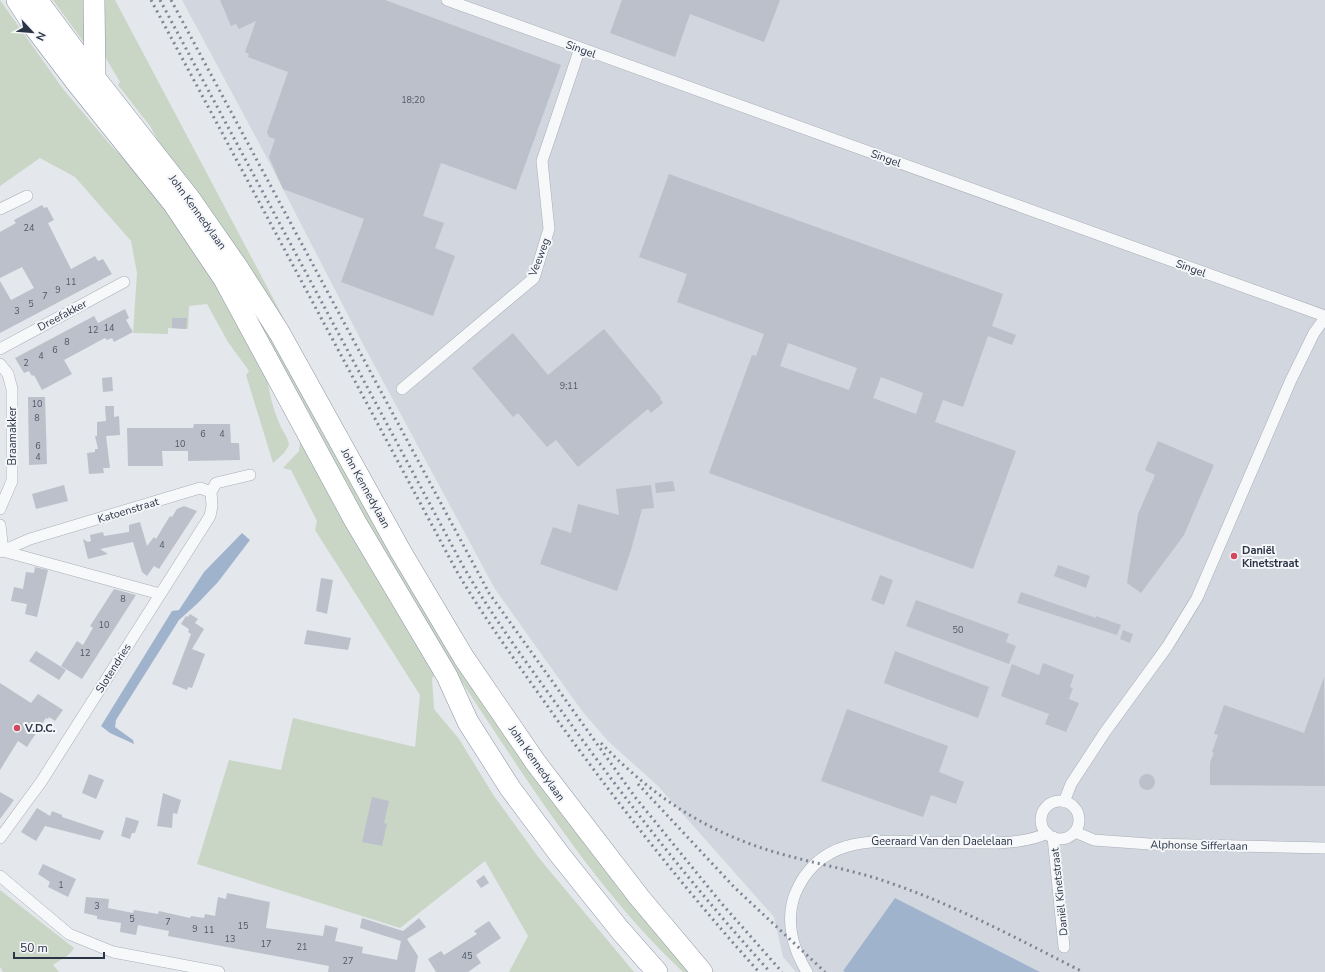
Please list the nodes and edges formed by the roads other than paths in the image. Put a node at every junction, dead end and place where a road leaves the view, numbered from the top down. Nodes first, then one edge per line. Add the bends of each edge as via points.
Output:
1 (17, 0) edge
2 (37, 0) edge
3 (94, 0) edge
4 (447, 0) edge
5 (580, 48) junction
6 (95, 78) junction
7 (27, 196) dead end
8 (0, 209) edge
9 (124, 282) dead end
10 (1325, 317) edge
11 (0, 349) edge
12 (0, 364) edge
13 (402, 389) dead end
14 (250, 475) dead end
15 (210, 492) junction
16 (0, 509) edge
17 (0, 525) edge
18 (1, 551) edge
19 (160, 594) junction
20 (1064, 802) junction
21 (1075, 832) junction
22 (1050, 835) junction
23 (0, 838) edge
24 (1325, 848) edge
25 (0, 876) edge
26 (1064, 947) dead end
27 (218, 972) edge
28 (657, 972) edge
29 (702, 972) edge
30 (807, 972) edge

1 - 28 highway, John Kennedylaan via 76,82 172,203 224,278 355,521 447,676 468,722 510,788 614,924
2 - 6 highway, John Kennedylaan
3 - 6 highway
4 - 5 street, Singel
5 - 10 street, Singel
5 - 13 street, Veeweg via 542,161 550,229 534,278
6 - 29 highway, John Kennedylaan via 190,199 275,325 401,552 464,658 536,764 669,934
7 - 8 street
9 - 11 street, Dreefakker
10 - 20 street via 1314,333 1291,380 1196,598 1167,647 1071,784
12 - 16 street, Braamakker via 8,374 12,388 12,480
14 - 15 street via 216,483
15 - 18 street, Katoenstraat via 200,488 30,539
15 - 19 street, Slotendries via 210,516
17 - 18 street
18 - 19 street
19 - 23 street, Slotendries via 41,782
20 - 21 street via 1075,808 1078,814
20 - 22 street via 1052,803 1043,812 1042,823
21 - 22 street via 1065,838
21 - 24 street, Alphonse Sifferlaan via 1094,840 1149,844
22 - 26 street, Daniël Kinetstraat
22 - 30 street, Geeraard Van den Daelelaan via 1009,842 871,841 845,846 830,853 816,864 802,881 791,910 793,940
25 - 27 street via 69,934 113,952

